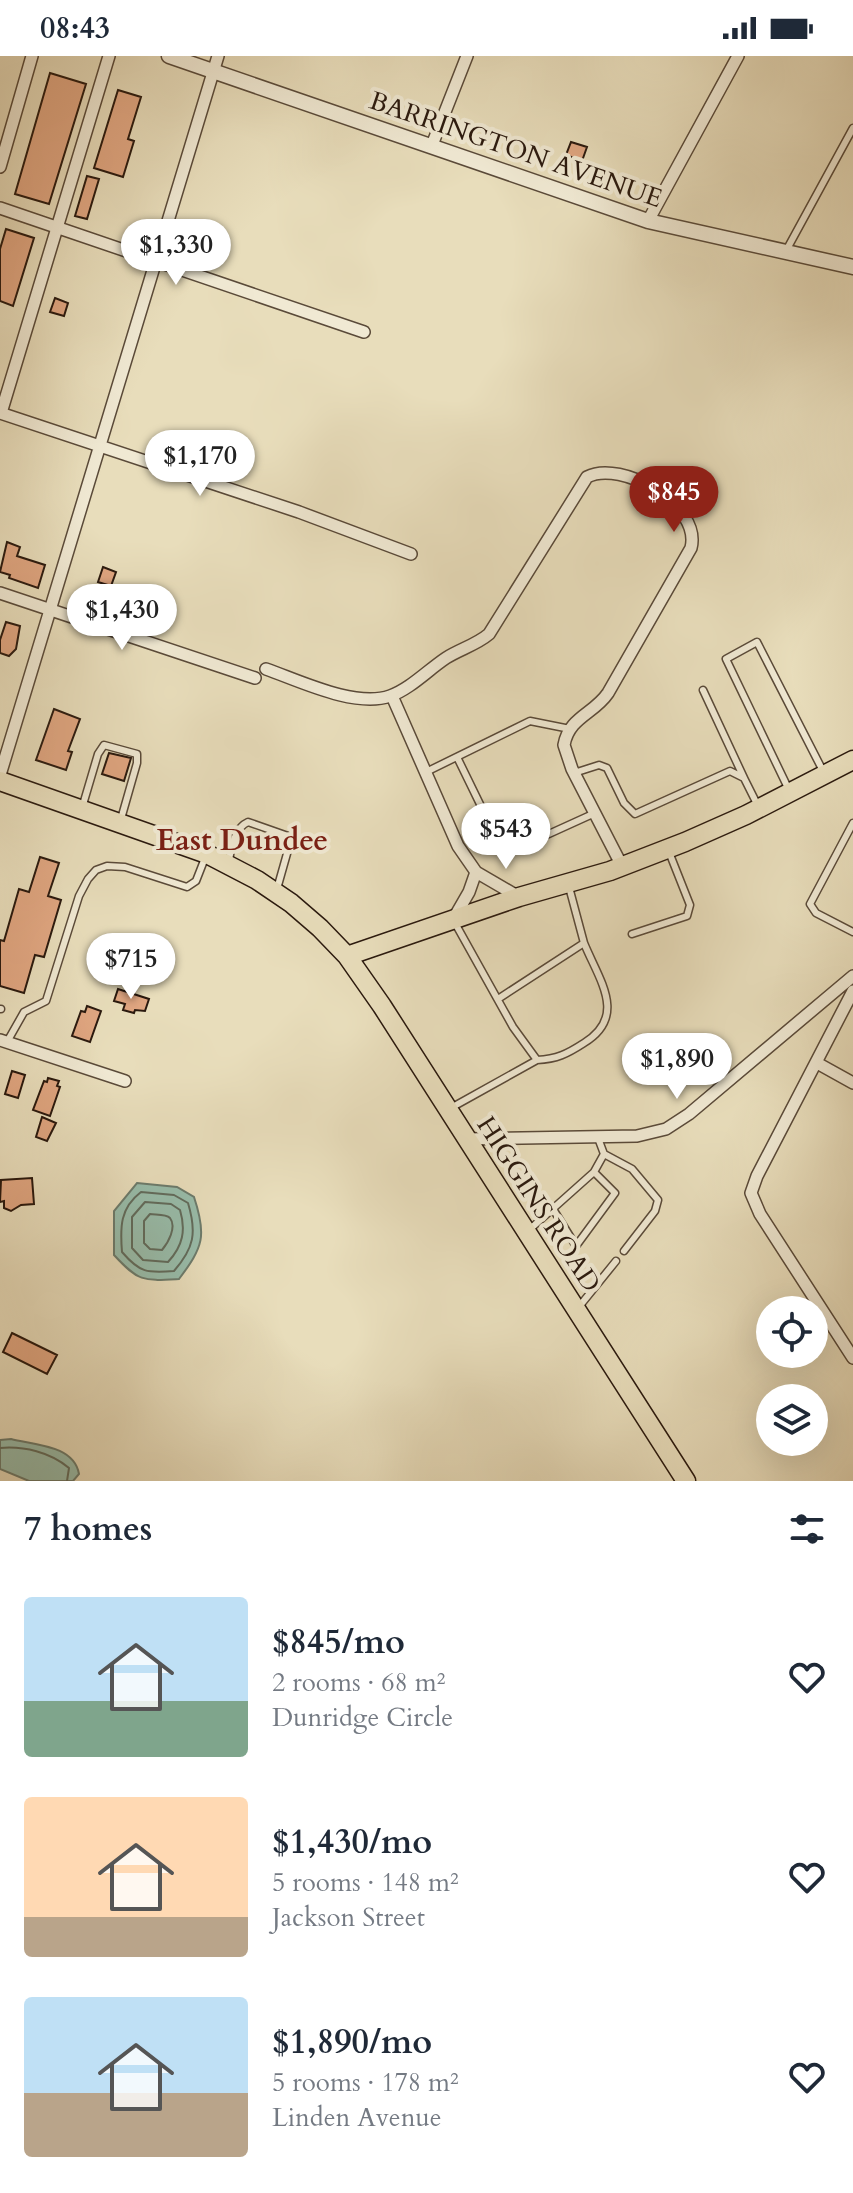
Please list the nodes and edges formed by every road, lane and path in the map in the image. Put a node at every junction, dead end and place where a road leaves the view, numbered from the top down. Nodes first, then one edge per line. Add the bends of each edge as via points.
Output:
1 (32, 56) edge
2 (109, 56) edge
3 (169, 56) edge
4 (218, 56) edge
5 (467, 56) edge
6 (738, 56) edge
7 (214, 72) junction
8 (853, 128) edge
9 (432, 145) junction
10 (0, 167) edge
11 (0, 208) edge
12 (648, 221) junction
13 (57, 229) junction
14 (785, 253) junction
15 (155, 262) junction
16 (853, 267) edge
17 (364, 332) dead end
18 (0, 413) edge
19 (100, 446) junction
20 (411, 554) dead end
21 (0, 593) edge
22 (51, 609) junction
23 (266, 669) dead end
24 (255, 678) dead end
25 (703, 690) dead end
26 (392, 696) junction
27 (570, 729) junction
28 (457, 757) junction
29 (853, 760) edge
30 (424, 773) junction
31 (574, 773) junction
32 (825, 774) junction
33 (0, 775) edge
34 (744, 778) junction
35 (0, 781) edge
36 (790, 792) junction
37 (759, 808) junction
38 (82, 809) junction
39 (595, 813) junction
40 (120, 822) junction
41 (853, 823) edge
42 (668, 849) junction
43 (207, 854) junction
44 (227, 863) junction
45 (622, 866) junction
46 (476, 872) junction
47 (568, 884) junction
48 (276, 892) junction
49 (519, 897) junction
50 (453, 920) junction
51 (853, 932) edge
52 (632, 934) dead end
53 (584, 943) junction
54 (347, 956) junction
55 (853, 976) edge
56 (853, 991) edge
57 (498, 999) junction
58 (4, 1041) edge
59 (537, 1060) junction
60 (817, 1063) junction
61 (125, 1081) dead end
62 (853, 1083) edge
63 (448, 1110) junction
64 (598, 1138) junction
65 (466, 1139) junction
66 (604, 1154) junction
67 (594, 1172) junction
68 (553, 1209) junction
69 (526, 1232) junction
70 (624, 1251) dead end
71 (616, 1261) dead end
72 (577, 1311) junction
73 (853, 1358) edge
74 (686, 1481) edge

1 - 10 street
2 - 13 street
3 - 7 street, BARRINGTON AVENUE
4 - 7 street
5 - 9 street
6 - 12 street
7 - 9 street, BARRINGTON AVENUE
7 - 15 street
8 - 14 lane
9 - 12 street, BARRINGTON AVENUE
11 - 13 street
12 - 14 street, BARRINGTON AVENUE
13 - 15 street
13 - 18 street
14 - 16 street, BARRINGTON AVENUE
15 - 17 street
15 - 19 street
18 - 19 street
19 - 20 street
19 - 22 street
21 - 22 street
22 - 24 street
22 - 33 street
23 - 26 street via 349,697
25 - 34 lane
26 - 27 street via 489,634 583,481 592,474 610,473 668,498 687,518 693,543 608,693
26 - 30 street
27 - 28 lane via 530,721
27 - 31 street via 565,749
28 - 30 lane
28 - 39 lane via 496,837 518,848
29 - 32 main road
30 - 46 street
31 - 34 lane via 599,765 607,768 635,814 730,771
31 - 39 street
32 - 36 main road
32 - 36 lane via 757,642 726,659
34 - 37 lane
35 - 38 main road, HIGGINS ROAD
36 - 37 main road
37 - 42 main road
38 - 40 main road, HIGGINS ROAD
38 - 40 lane via 104,745 137,754
39 - 45 street
40 - 43 main road, HIGGINS ROAD
41 - 51 lane via 810,904 816,913
42 - 45 main road
42 - 52 lane via 690,905 687,916
43 - 44 main road, HIGGINS ROAD
43 - 58 lane via 187,887 125,867 104,867 90,875 46,1001 24,1012
44 - 48 main road, HIGGINS ROAD
44 - 48 lane via 242,824 288,836
45 - 47 main road
46 - 49 street
46 - 50 street
47 - 49 main road
47 - 53 lane
48 - 54 main road, HIGGINS ROAD
49 - 50 main road
50 - 54 main road
50 - 57 lane
53 - 57 lane
53 - 59 lane via 608,1001 608,1020 597,1036 560,1059
54 - 63 main road, HIGGINS ROAD
55 - 64 street via 677,1122 643,1136
56 - 60 street
57 - 59 lane
58 - 61 street
59 - 63 lane
60 - 62 street
60 - 73 street via 753,1185 752,1198
63 - 65 main road, HIGGINS ROAD
64 - 65 street
64 - 66 lane
65 - 69 main road, HIGGINS ROAD
66 - 67 lane
66 - 70 lane via 632,1169 658,1200
67 - 68 lane
67 - 68 lane via 615,1193 576,1246
68 - 69 lane
69 - 72 main road, HIGGINS ROAD
71 - 72 lane
72 - 74 main road, HIGGINS ROAD

